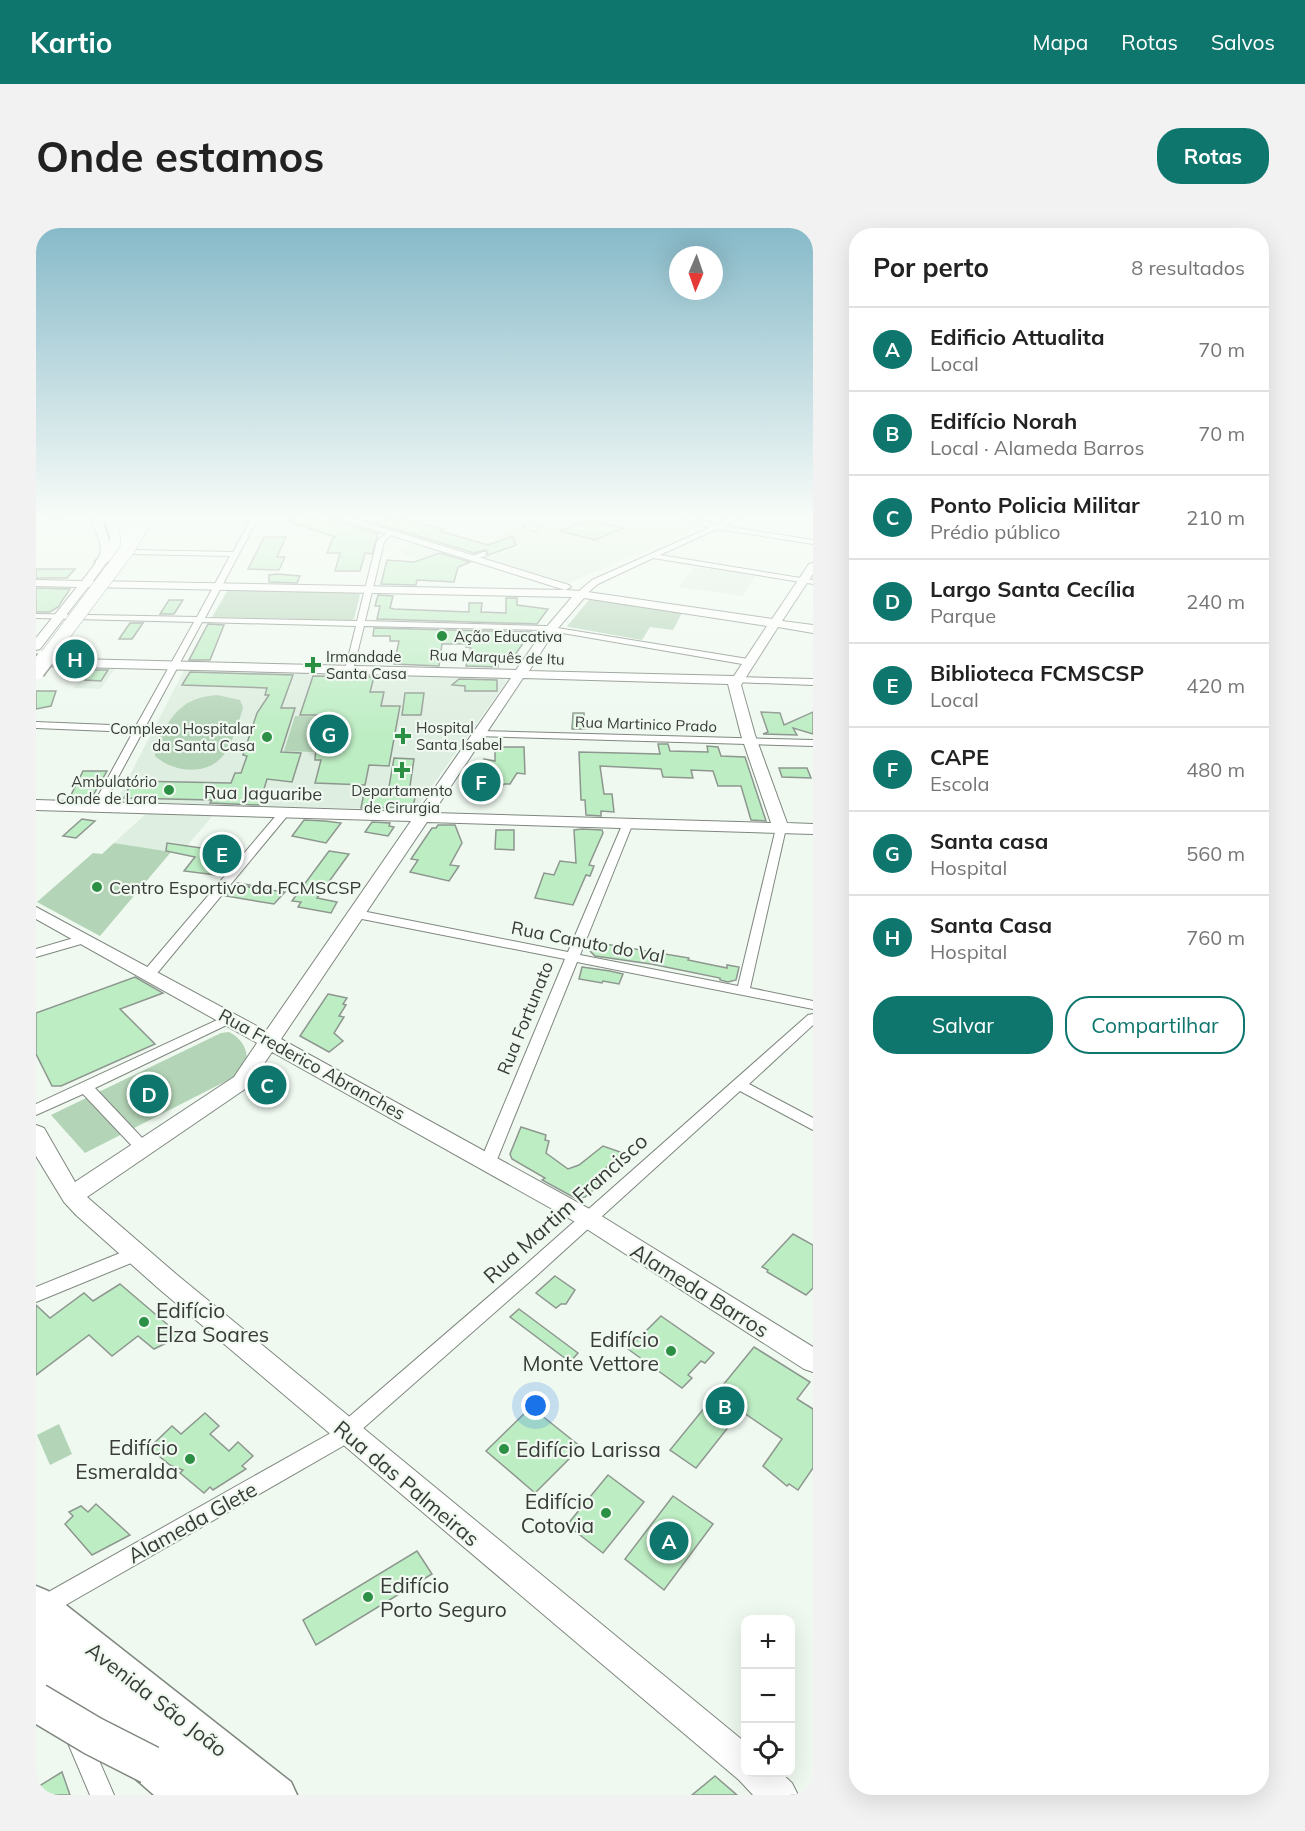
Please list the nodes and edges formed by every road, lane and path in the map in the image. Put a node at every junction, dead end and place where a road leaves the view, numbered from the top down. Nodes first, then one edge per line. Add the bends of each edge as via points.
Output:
1 (82, 589) edge
2 (88, 589) edge
3 (100, 589) edge
4 (104, 589) edge
5 (215, 589) edge
6 (337, 589) edge
7 (563, 589) edge
8 (579, 589) edge
9 (801, 589) edge
10 (370, 590) junction
11 (572, 592) junction
12 (36, 616) edge
13 (60, 616) junction
14 (84, 617) junction
15 (200, 620) junction
16 (774, 623) junction
17 (361, 624) junction
18 (552, 629) junction
19 (813, 629) edge
20 (36, 646) edge
21 (36, 657) edge
22 (36, 662) edge
23 (51, 662) junction
24 (748, 662) junction
25 (175, 665) junction
26 (349, 670) junction
27 (36, 671) edge
28 (520, 674) junction
29 (736, 680) junction
30 (36, 681) edge
31 (813, 682) edge
32 (36, 725) edge
33 (140, 729) junction
34 (479, 734) junction
35 (750, 742) junction
36 (813, 743) edge
37 (36, 805) edge
38 (97, 807) junction
39 (284, 813) junction
40 (424, 816) junction
41 (628, 823) junction
42 (782, 828) junction
43 (813, 829) edge
44 (36, 912) edge
45 (357, 914) junction
46 (84, 939) junction
47 (36, 953) edge
48 (571, 957) junction
49 (149, 974) junction
50 (743, 991) junction
51 (813, 1005) edge
52 (230, 1018) junction
53 (813, 1018) edge
54 (271, 1041) junction
55 (738, 1084) junction
56 (85, 1087) junction
57 (36, 1110) edge
58 (813, 1125) edge
59 (37, 1137) edge
60 (139, 1144) dead end
61 (489, 1162) junction
62 (72, 1196) junction
63 (587, 1218) junction
64 (135, 1254) junction
65 (36, 1295) edge
66 (813, 1361) edge
67 (346, 1432) junction
68 (37, 1614) edge
69 (36, 1666) edge
70 (36, 1683) edge
71 (50, 1704) edge
72 (741, 1762) edge
73 (758, 1777) edge
74 (159, 1780) edge
75 (102, 1795) edge
76 (187, 1795) edge
77 (243, 1795) edge
78 (278, 1795) edge
79 (780, 1795) edge

1 - 13 street
2 - 21 highway
3 - 27 highway, bridge
4 - 14 street
5 - 15 street
6 - 10 street
7 - 11 street
8 - 11 street
9 - 16 street
10 - 11 street
10 - 17 street
11 - 16 street
11 - 18 street
12 - 13 street
13 - 14 street
13 - 20 street
14 - 15 street
14 - 23 street
15 - 17 street
15 - 25 street
16 - 19 street
16 - 24 street
17 - 18 street
17 - 26 street
18 - 24 street
18 - 28 street
22 - 23 street, Rua Marquês de Itu
23 - 25 street, Rua Marquês de Itu
23 - 30 street
24 - 29 street
25 - 26 street, Rua Marquês de Itu
25 - 33 street
26 - 28 street, Rua Marquês de Itu
28 - 29 street, Rua Marquês de Itu
28 - 34 street
29 - 31 street, Rua Marquês de Itu
29 - 35 street via 734,685
32 - 33 street
33 - 38 street
34 - 35 street, Rua Martinico Prado
34 - 40 street
35 - 36 street, Rua Martinico Prado
35 - 42 street
37 - 38 street, Rua Jaguaribe
38 - 39 street, Rua Jaguaribe
39 - 40 street, Rua Jaguaribe
39 - 49 street
40 - 41 street, Rua Jaguaribe
40 - 45 street
41 - 42 street, Rua Jaguaribe
41 - 48 street, Rua Fortunato
42 - 43 street, Rua Jaguaribe
42 - 50 street
44 - 46 street, Rua Frederico Abranches
45 - 48 street, Rua Canuto do Val
45 - 54 street
46 - 47 street
46 - 49 street, Rua Frederico Abranches
48 - 50 street, Rua Canuto do Val
48 - 61 street, Rua Fortunato
49 - 52 street, Rua Frederico Abranches
50 - 51 street, Rua Canuto do Val
52 - 54 street, Rua Frederico Abranches
52 - 56 street
53 - 55 street, Rua Martim Francisco
54 - 61 street, Rua Frederico Abranches
54 - 62 street via 234,1089
55 - 58 street
55 - 63 street, Rua Martim Francisco
56 - 57 street
56 - 60 street
59 - 62 street, Rua das Palmeiras
61 - 63 street, Rua Frederico Abranches
62 - 64 street, Rua das Palmeiras
63 - 66 street, Alameda Barros
63 - 67 street, Rua Martim Francisco
64 - 65 street
64 - 67 street, Rua das Palmeiras
67 - 68 street, Alameda Glete via 321,1451
67 - 72 street, Rua das Palmeiras
68 - 77 highway
68 - 78 main road, Avenida São João
69 - 74 highway, bridge via 95,1715
70 - 71 main road
71 - 74 highway, bridge
71 - 75 street
73 - 79 street
74 - 76 highway

